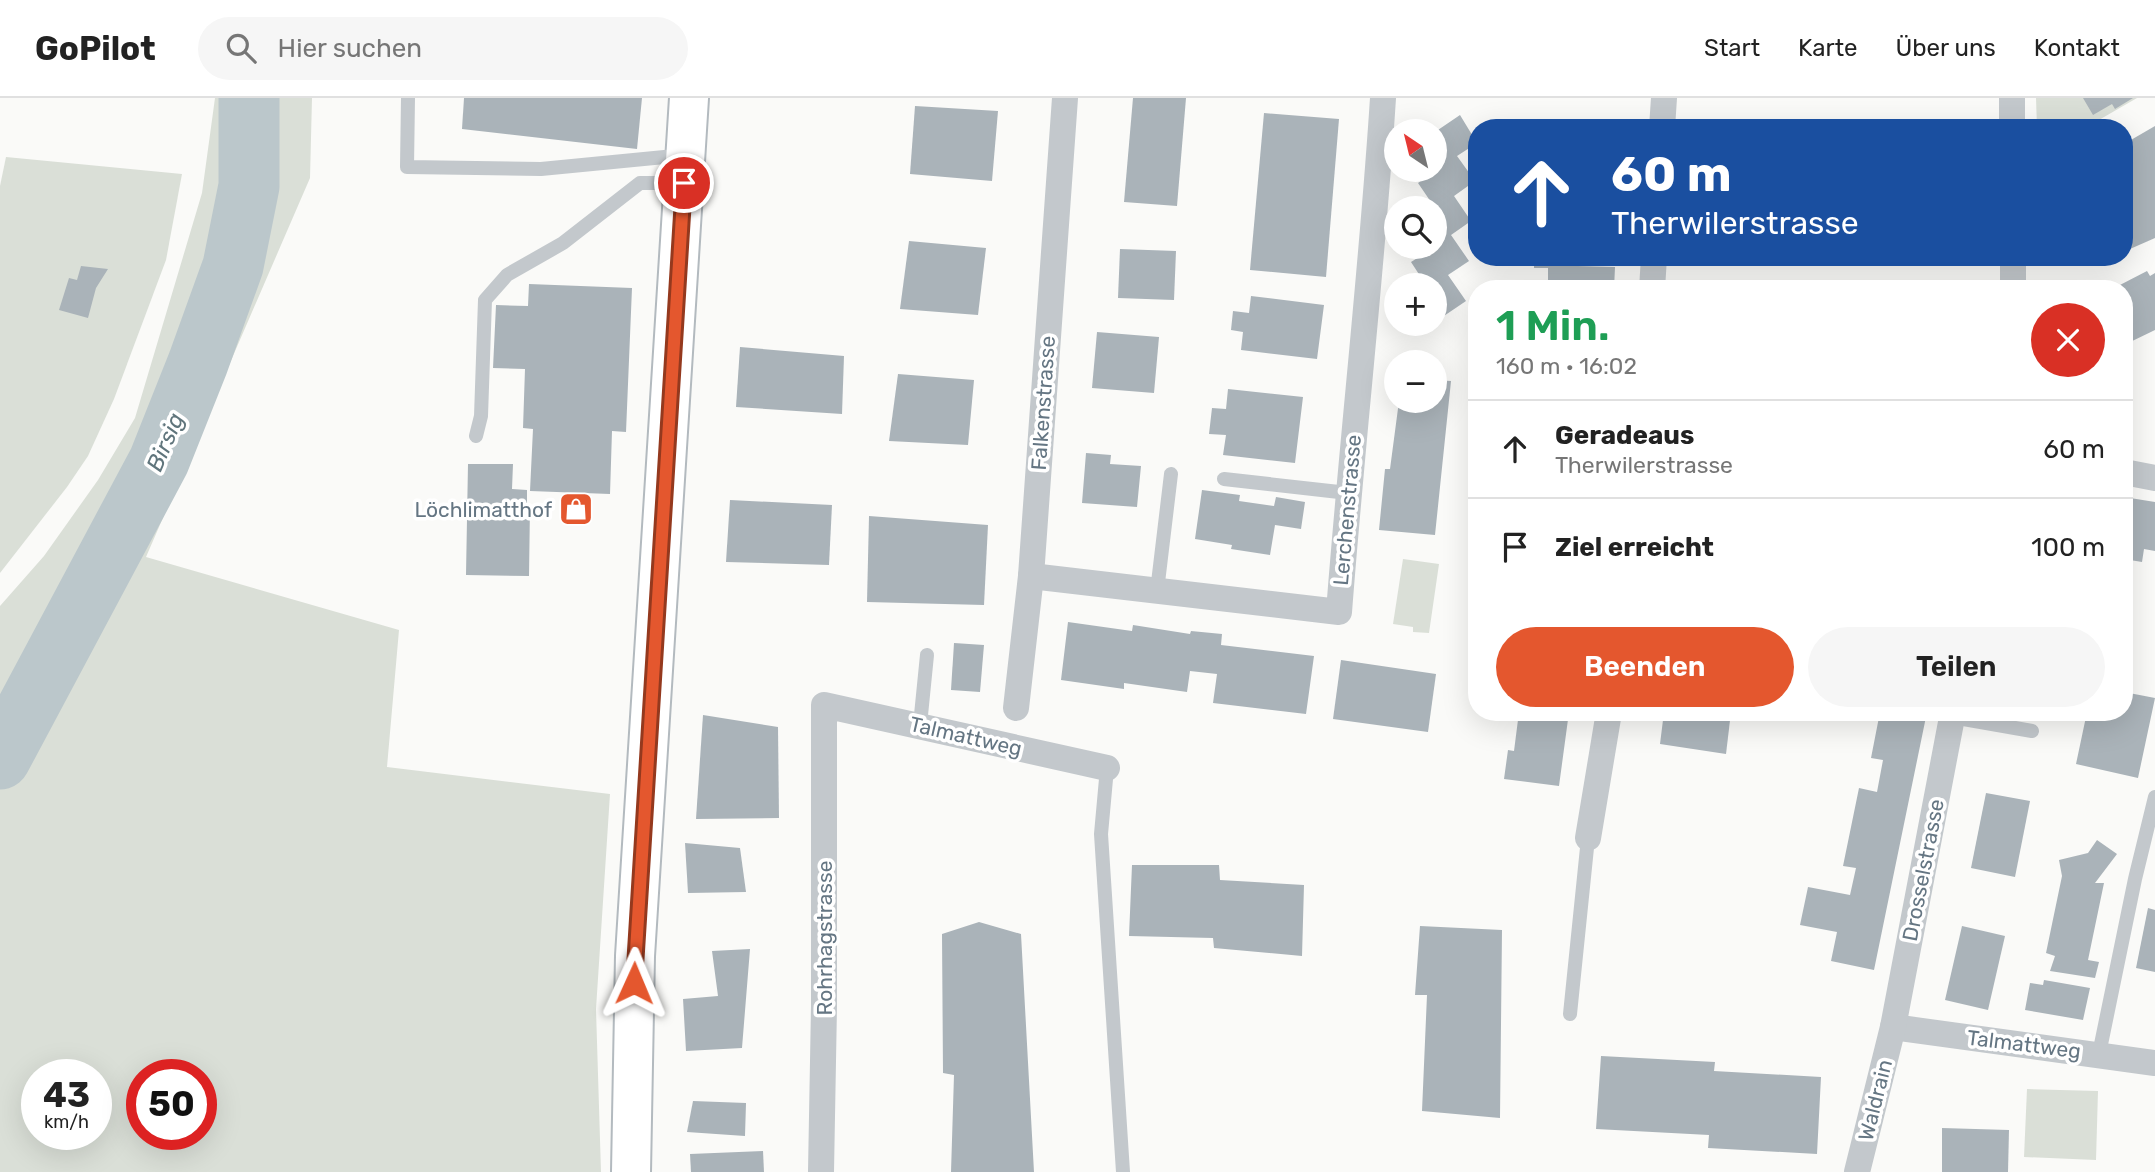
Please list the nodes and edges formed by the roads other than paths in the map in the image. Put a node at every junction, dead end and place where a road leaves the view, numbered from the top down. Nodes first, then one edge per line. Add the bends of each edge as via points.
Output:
1 (408, 98) edge
2 (690, 98) edge
3 (1065, 98) edge
4 (1383, 98) edge
5 (1664, 98) edge
6 (2012, 98) edge
7 (1663, 119) edge
8 (2012, 119) edge
9 (685, 169) junction
10 (477, 436) dead end
11 (1171, 474) dead end
12 (2133, 474) edge
13 (2155, 478) edge
14 (1224, 480) dead end
15 (1348, 493) junction
16 (1031, 576) junction
17 (1157, 591) junction
18 (927, 655) dead end
19 (824, 705) joint
20 (1016, 708) dead end
21 (1608, 721) edge
22 (1952, 721) edge
23 (1983, 721) edge
24 (920, 725) junction
25 (2032, 731) dead end
26 (1107, 768) joint
27 (2155, 797) edge
28 (1588, 838) joint
29 (1570, 1014) dead end
30 (1893, 1027) junction
31 (2099, 1054) junction
32 (2155, 1063) edge
33 (631, 1172) edge
34 (821, 1172) edge
35 (1124, 1172) edge
36 (1857, 1172) edge

1 - 9 lane via 407,167
2 - 9 main road
3 - 16 street, Falkenstrasse
4 - 15 street, Lerchenstrasse
5 - 7 street
6 - 8 street
9 - 10 lane via 640,183 563,243 507,275 485,300
9 - 33 main road via 635,956
11 - 17 lane
12 - 13 street
14 - 15 lane
15 - 17 street, Lerchenstrasse via 1339,612
16 - 17 street, Lerchenstrasse
16 - 20 street, Falkenstrasse
18 - 24 lane
19 - 24 street, Talmattweg
19 - 34 street, Rohrhagstrasse
21 - 28 street
22 - 30 street, Drosselstrasse
23 - 25 lane
24 - 26 street, Talmattweg
26 - 35 lane via 1101,834
27 - 31 lane
28 - 29 lane
30 - 31 street, Talmattweg
30 - 36 street, Waldrain
31 - 32 street, Talmattweg

